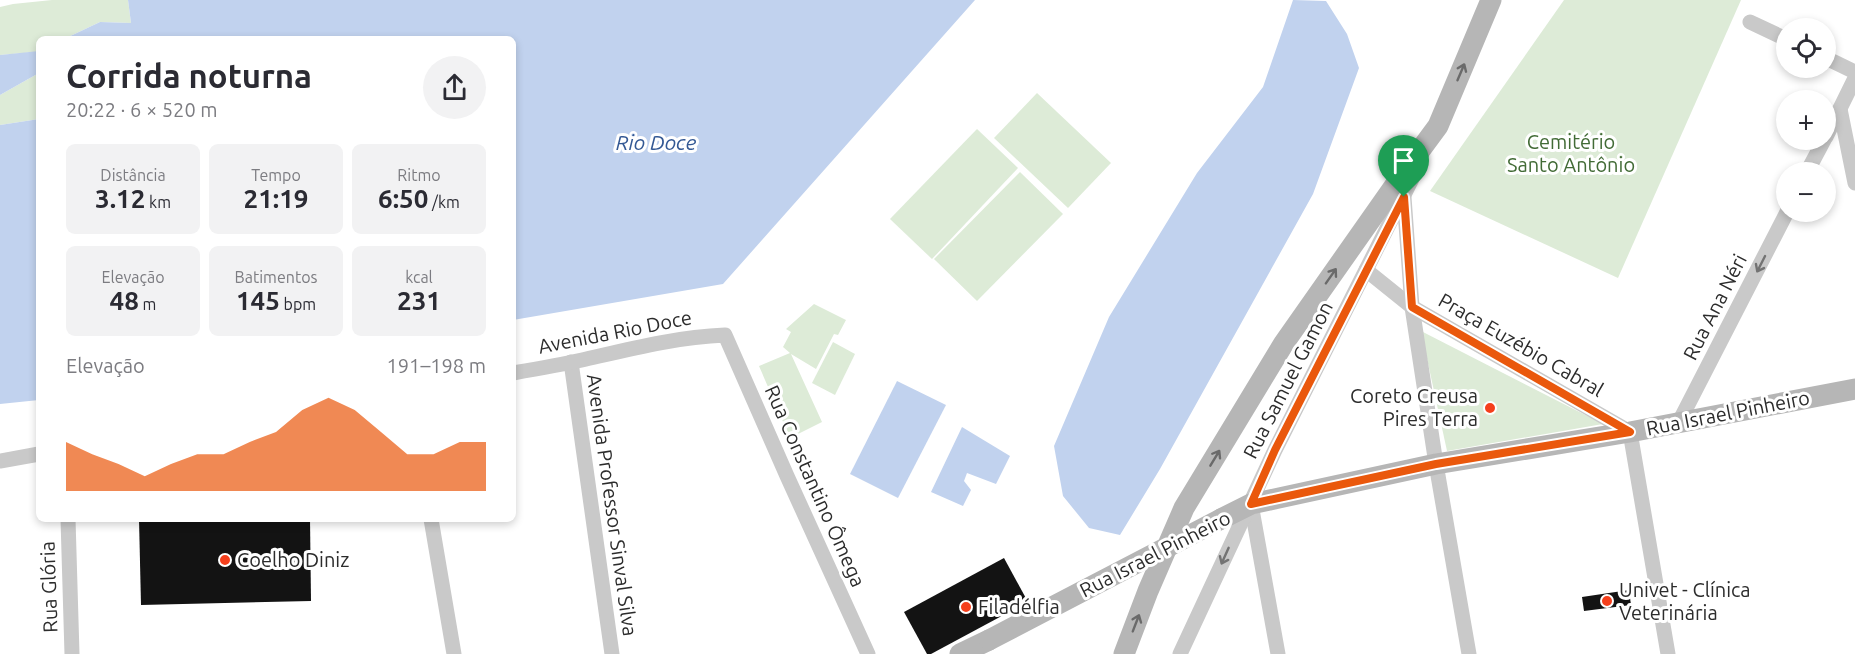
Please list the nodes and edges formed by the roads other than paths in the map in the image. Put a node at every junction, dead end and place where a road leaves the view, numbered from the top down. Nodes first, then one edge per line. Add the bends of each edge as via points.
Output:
1 (1491, 0) edge
2 (1750, 22) dead end
3 (1776, 34) edge
4 (1836, 63) edge
5 (1855, 72) edge
6 (1855, 78) edge
7 (1840, 109) junction
8 (1836, 117) edge
9 (1438, 126) junction
10 (1855, 183) edge
11 (1404, 197) junction
12 (1782, 222) edge
13 (1366, 270) junction
14 (1412, 307) junction
15 (725, 335) joint
16 (571, 362) junction
17 (516, 372) edge
18 (1855, 388) edge
19 (1679, 422) junction
20 (1630, 432) junction
21 (36, 455) edge
22 (0, 461) edge
23 (1436, 464) junction
24 (1251, 504) junction
25 (68, 522) edge
26 (432, 522) edge
27 (72, 654) edge
28 (454, 654) edge
29 (612, 654) edge
30 (868, 654) edge
31 (960, 654) edge
32 (1124, 654) edge
33 (1180, 654) edge
34 (1278, 654) edge
35 (1469, 654) edge
36 (1668, 654) edge

9 -> 1 main road
2 - 3 street
4 - 5 street
6 - 7 street
7 - 8 street
7 - 10 street
9 - 11 street, Rua Samuel Gamon
32 -> 9 main road via 1184,508 1284,343
11 - 13 street, Rua Samuel Gamon
11 - 14 street
12 -> 19 street, Rua Ana Néri
13 - 14 street, Praça Euzébio Cabral
13 - 24 street, Rua Samuel Gamon
14 - 20 street, Praça Euzébio Cabral
14 - 23 street
15 - 16 street, Avenida Rio Doce via 667,340
15 - 30 street, Rua Constantino Ômega
16 - 17 street, Avenida Rio Doce
16 - 29 street, Avenida Professor Sinval Silva
18 - 19 main road, Rua Israel Pinheiro
19 - 20 main road, Rua Israel Pinheiro
20 - 23 main road, Rua Israel Pinheiro
20 - 36 street
21 - 22 street
23 - 24 main road, Rua Israel Pinheiro
23 - 35 street
24 - 31 main road, Rua Israel Pinheiro, bridge
24 -> 33 street, Rua Samuel Gamon
24 - 34 street
25 - 27 street, Rua Glória
26 - 28 street

